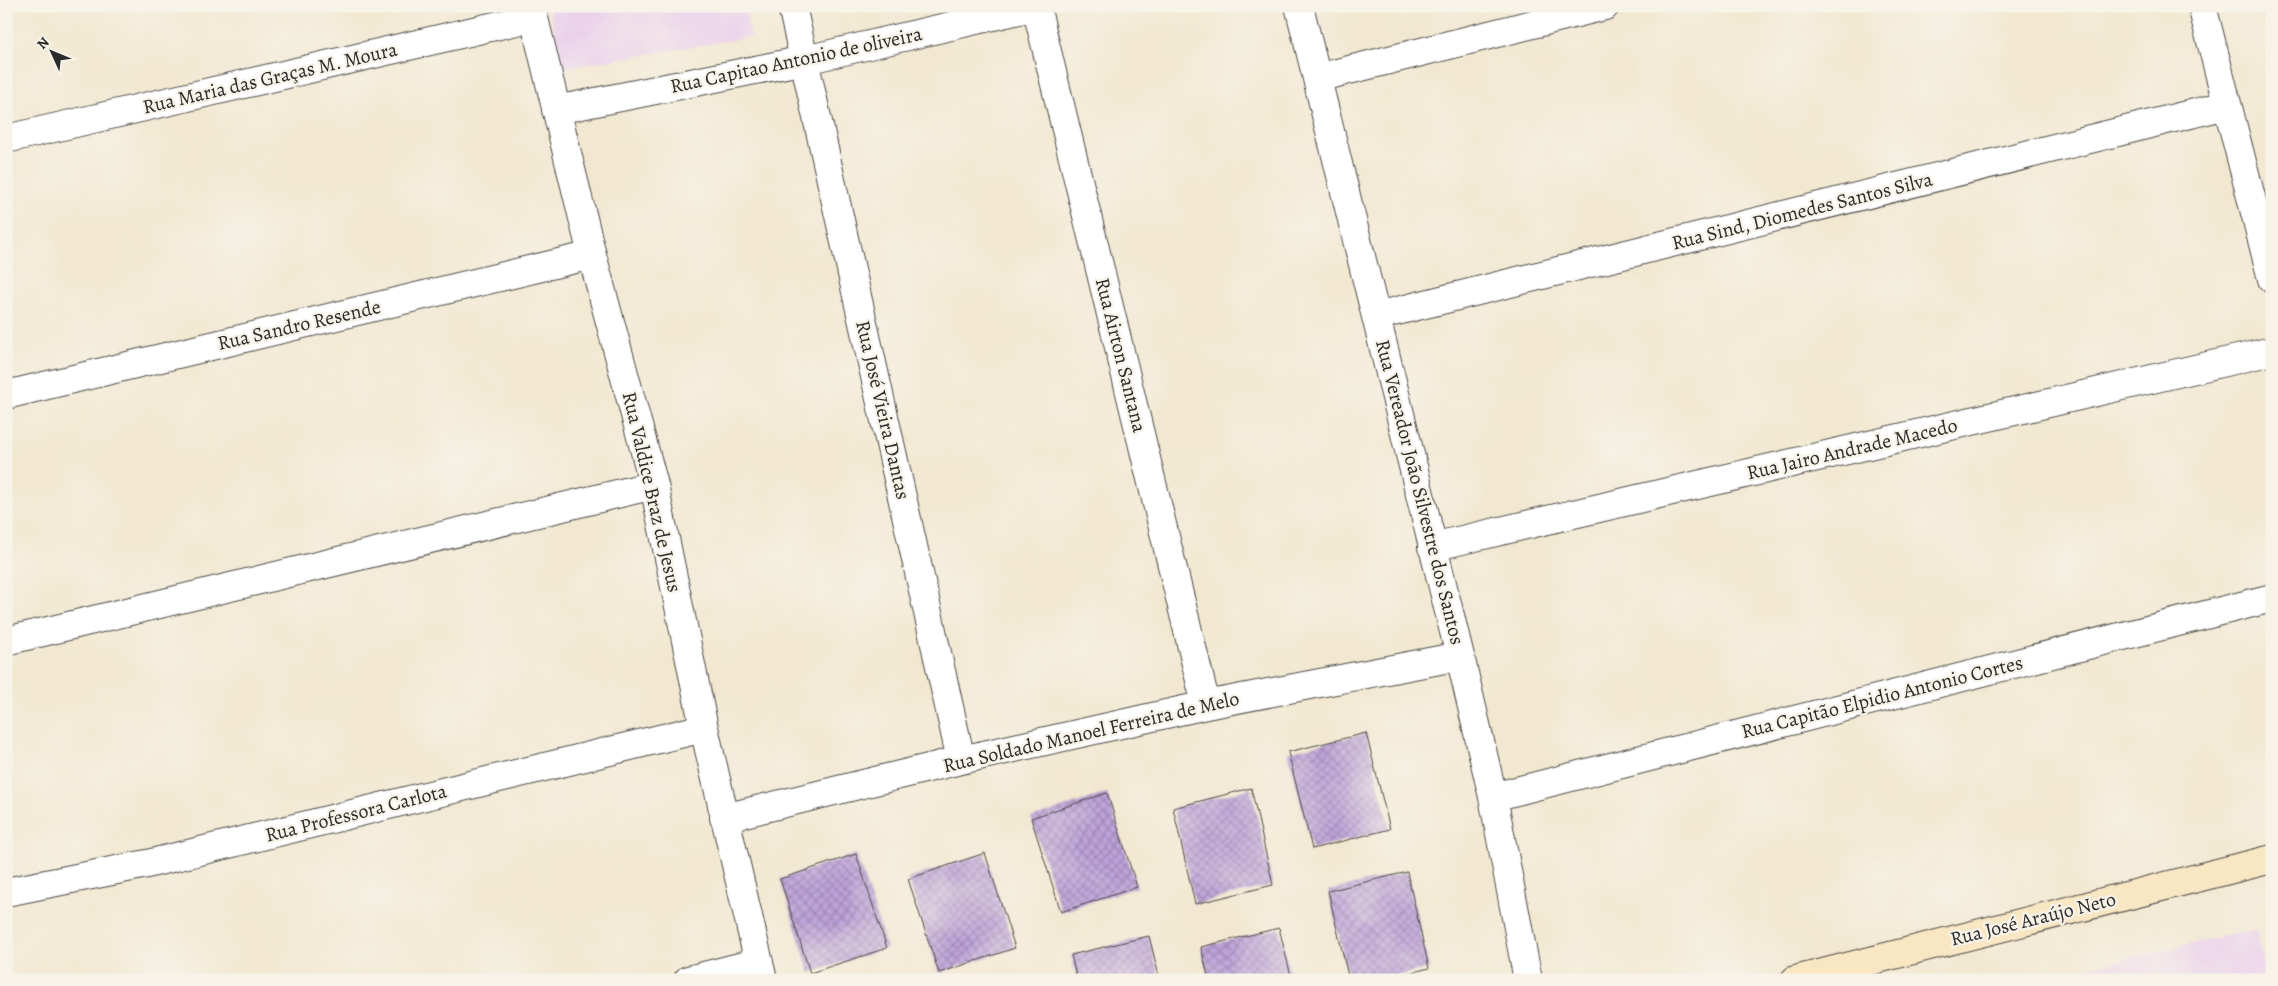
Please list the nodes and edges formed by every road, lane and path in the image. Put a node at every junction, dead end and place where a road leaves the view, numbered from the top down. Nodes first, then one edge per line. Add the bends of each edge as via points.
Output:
1 (792, 6) edge
2 (1036, 6) edge
3 (1298, 6) edge
4 (1605, 6) edge
5 (2202, 6) edge
6 (533, 12) edge
7 (805, 60) junction
8 (1317, 78) junction
9 (2227, 105) junction
10 (556, 110) junction
11 (6, 139) edge
12 (2268, 245) edge
13 (592, 255) junction
14 (2272, 279) edge
15 (1377, 316) junction
16 (2272, 351) edge
17 (6, 394) edge
18 (654, 485) junction
19 (1432, 547) junction
20 (2272, 598) edge
21 (6, 642) edge
22 (1460, 656) junction
23 (1206, 705) junction
24 (704, 728) junction
25 (961, 760) junction
26 (1493, 797) junction
27 (724, 818) junction
28 (2272, 859) edge
29 (6, 892) edge
30 (761, 971) edge
31 (688, 980) edge
32 (1528, 980) edge
33 (1795, 980) edge

1 - 7 street, Rua José Vieira Dantas
2 - 7 street, Rua Capitao Antonio de oliveira
2 - 23 street, Rua Airton Santana
3 - 8 street, Rua Vereador João Silvestre dos Santos
4 - 8 street
5 - 9 street
6 - 10 street, Rua Valdice Braz de Jesus
6 - 11 street, Rua Maria das Graças M. Moura
7 - 10 street, Rua Capitao Antonio de oliveira
7 - 25 street, Rua José Vieira Dantas
8 - 15 street, Rua Vereador João Silvestre dos Santos
9 - 12 street
9 - 15 street, Rua Sind, Diomedes Santos Silva
10 - 13 street, Rua Valdice Braz de Jesus
12 - 14 street
13 - 17 street, Rua Sandro Resende
13 - 18 street, Rua Valdice Braz de Jesus
15 - 19 street, Rua Vereador João Silvestre dos Santos
16 - 19 street, Rua Jairo Andrade Macedo
18 - 21 street
18 - 24 street, Rua Valdice Braz de Jesus
19 - 22 street, Rua Vereador João Silvestre dos Santos
20 - 26 street, Rua Capitão Elpidio Antonio Cortes
22 - 23 street, Rua Soldado Manoel Ferreira de Melo
22 - 26 street, Rua Vereador João Silvestre dos Santos
23 - 25 street, Rua Soldado Manoel Ferreira de Melo
24 - 27 street, Rua Valdice Braz de Jesus
24 - 29 street, Rua Professora Carlota via 147,864
25 - 27 street, Rua Soldado Manoel Ferreira de Melo
26 - 32 street, Rua Vereador João Silvestre dos Santos
27 - 30 street, Rua Valdice Braz de Jesus
28 - 33 street, Rua José Araújo Neto
30 - 31 street

